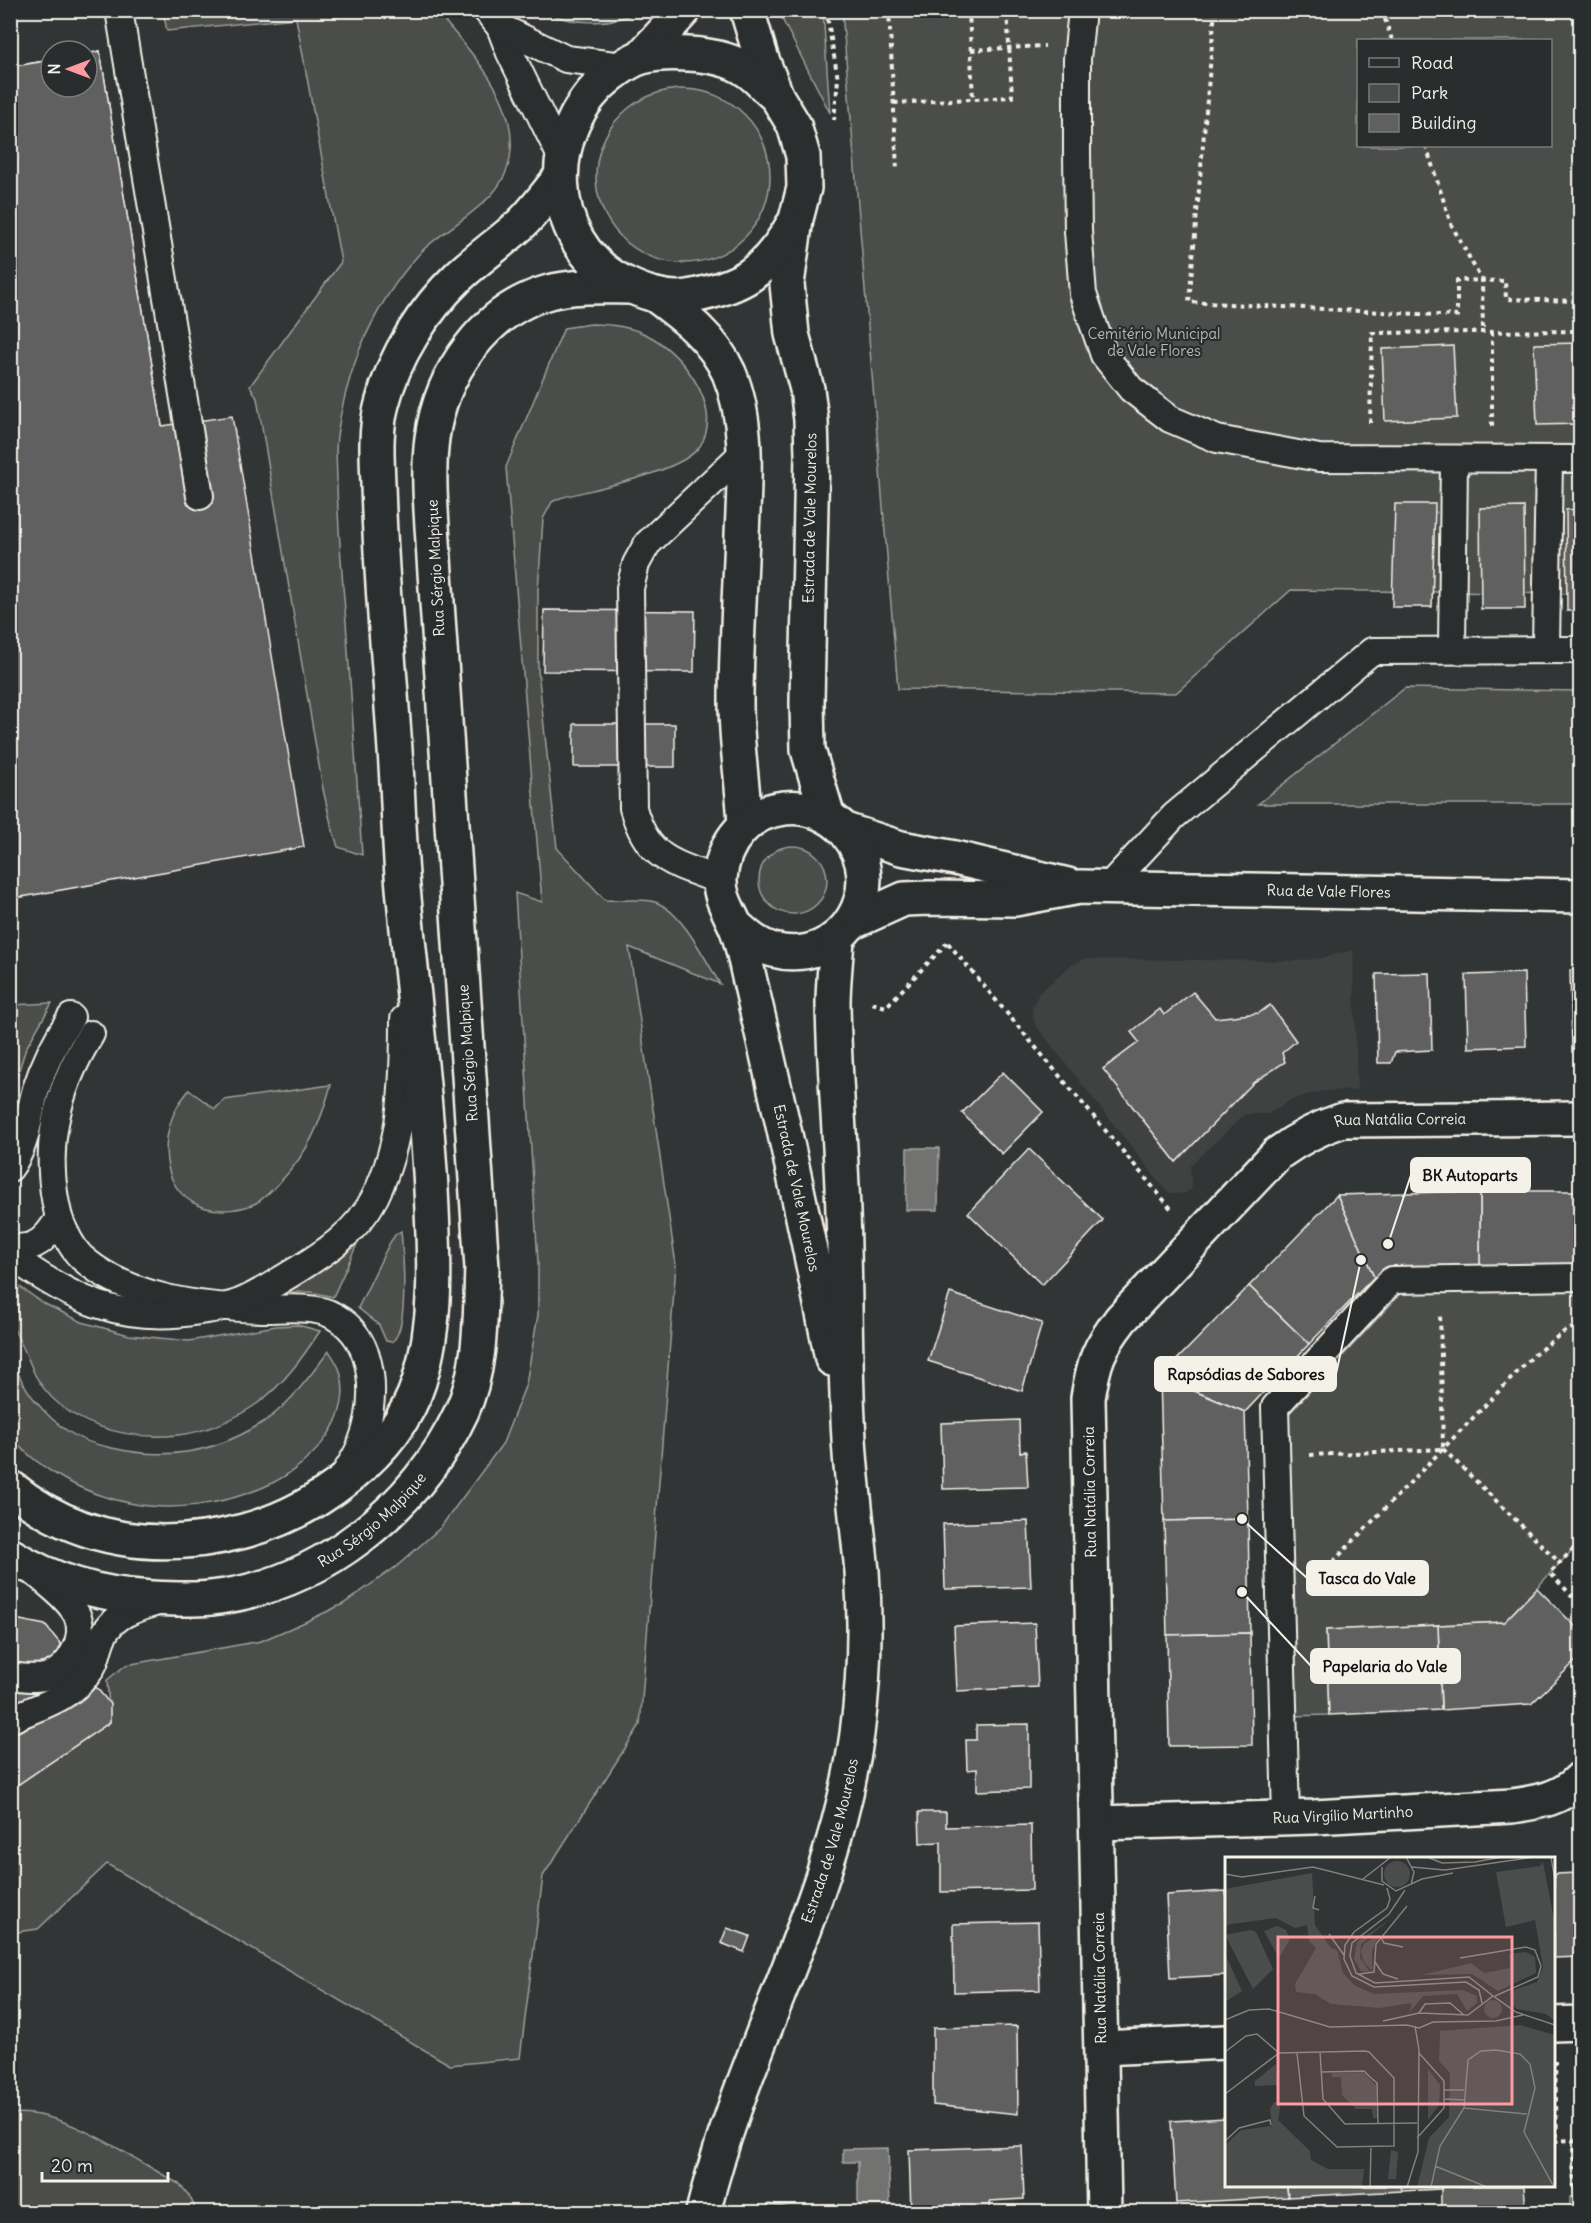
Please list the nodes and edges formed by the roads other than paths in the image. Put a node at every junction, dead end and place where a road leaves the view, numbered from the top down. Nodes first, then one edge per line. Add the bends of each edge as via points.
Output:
1 (119, 10) edge
2 (684, 10) edge
3 (747, 10) edge
4 (1082, 10) edge
5 (493, 19) edge
6 (632, 62) junction
7 (777, 97) junction
8 (561, 168) junction
9 (796, 219) junction
10 (643, 291) junction
11 (743, 453) junction
12 (1549, 459) junction
13 (1581, 459) edge
14 (1454, 460) junction
15 (200, 496) dead end
16 (1546, 648) junction
17 (1452, 650) junction
18 (1581, 650) edge
19 (837, 824) junction
20 (745, 825) junction
21 (720, 881) junction
22 (1093, 888) junction
23 (403, 891) junction
24 (1581, 896) edge
25 (736, 926) junction
26 (844, 931) junction
27 (70, 1017) dead end
28 (91, 1034) dead end
29 (1581, 1119) edge
30 (10, 1168) edge
31 (59, 1218) junction
32 (10, 1248) edge
33 (10, 1255) edge
34 (1581, 1277) edge
35 (220, 1308) junction
36 (850, 1452) junction
37 (338, 1485) junction
38 (10, 1487) edge
39 (21, 1562) edge
40 (172, 1599) junction
41 (10, 1676) edge
42 (10, 1720) edge
43 (1581, 1779) edge
44 (1286, 1817) junction
45 (1097, 1823) junction
46 (1581, 2023) edge
47 (1555, 2025) edge
48 (1225, 2042) edge
49 (1102, 2048) junction
50 (703, 2212) edge
51 (1104, 2212) edge

1 - 15 lane
2 - 6 street
3 - 7 street, Estrada de Vale Mourelos
4 - 14 lane via 1077,59 1077,153 1083,294 1104,355 1131,389 1170,419 1217,439 1319,458
5 - 6 lane via 566,59
5 - 8 lane
6 - 7 street, Estrada de Vale Mourelos via 667,53 708,55 747,70
6 - 8 street via 596,87 575,119
7 - 9 street, Estrada de Vale Mourelos via 794,125 803,156 804,188
8 - 10 street, Estrada de Vale Mourelos via 567,216 584,250 607,274
8 - 23 street via 523,222 456,279 430,310 403,352 381,405 377,437 379,513
9 - 10 street, Estrada de Vale Mourelos via 778,250 751,276 718,291 681,298
9 - 19 street, Estrada de Vale Mourelos via 787,284 789,317 807,389 812,432 808,750
10 - 11 street, Estrada de Vale Mourelos via 685,316 719,354 741,416
10 - 40 street, Rua Sérgio Malpique via 581,288 549,292 503,314 462,358 439,410 432,439 434,558 482,1268 477,1355 462,1410 424,1474 375,1526 344,1550 287,1578 249,1590 211,1598
11 - 20 street, Estrada de Vale Mourelos via 736,702
11 - 21 lane via 647,544 636,564 630,588 633,807 639,828 651,848 668,860
12 - 13 lane
12 - 14 lane
12 - 16 lane
14 - 17 lane
16 - 17 lane
16 - 18 lane
17 - 22 lane via 1372,651
19 - 20 street, Estrada de Vale Mourelos via 807,809 785,807 764,813
19 - 22 street, Rua de Vale Flores via 901,848
19 - 26 street, Estrada de Vale Mourelos via 857,847 865,886 860,905
20 - 21 street, Estrada de Vale Mourelos via 722,860
21 - 25 street, Estrada de Vale Mourelos via 724,904
22 - 24 street, Rua de Vale Flores
22 - 26 street, Rua de Vale Flores via 1015,899 904,899
23 - 35 lane via 403,1091 388,1168 356,1225 330,1250 241,1302
23 - 37 street via 430,1163 434,1305 418,1384 404,1417 377,1450
25 - 26 street, Estrada de Vale Mourelos via 752,941 773,950 795,953 817,949
25 - 36 street, Estrada de Vale Mourelos via 815,1273
26 - 36 street, Estrada de Vale Mourelos via 833,1002
27 - 30 lane via 41,1074 24,1143
28 - 31 lane via 70,1072 54,1126 52,1189
29 - 45 street, Rua Natália Correia via 1343,1120 1318,1127 1277,1154 1105,1340 1093,1365 1088,1398
31 - 32 lane via 39,1244
31 - 35 lane via 66,1237 80,1256 99,1270 165,1298
33 - 35 lane via 52,1284 96,1305 166,1316
34 - 44 lane via 1392,1280 1275,1407
35 - 37 lane via 308,1309 334,1315 365,1350 370,1408 361,1444
36 - 50 street, Estrada de Vale Mourelos via 864,1628 860,1703 847,1788 821,1880 733,2115
37 - 38 street via 301,1509 266,1525 181,1542 140,1542 98,1534 57,1518
39 - 40 street, Rua Sérgio Malpique via 84,1587
39 - 41 lane via 76,1614 78,1638 71,1657 54,1674 34,1678
40 - 42 lane via 114,1619 83,1680 56,1701
43 - 44 street, Rua Virgílio Martinho via 1568,1792 1543,1802 1512,1806
44 - 45 street, Rua Virgílio Martinho
45 - 49 street, Rua Natália Correia
46 - 47 street
48 - 49 street
49 - 51 street, Rua Natália Correia

